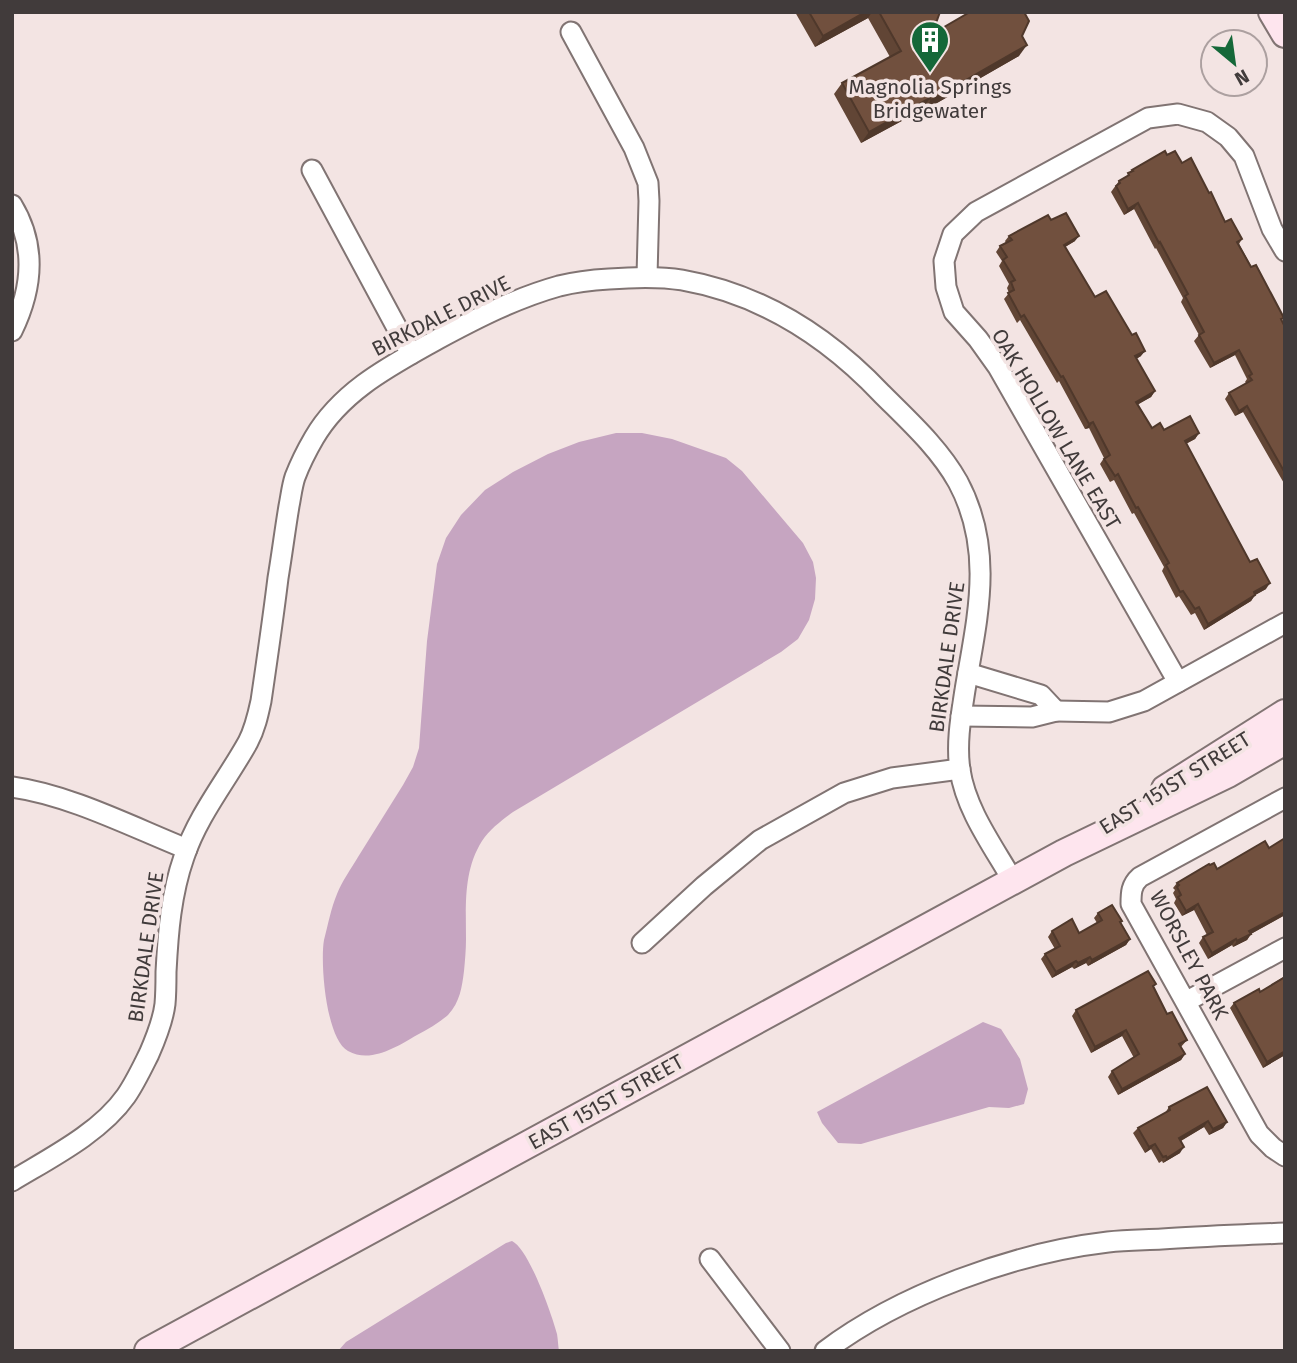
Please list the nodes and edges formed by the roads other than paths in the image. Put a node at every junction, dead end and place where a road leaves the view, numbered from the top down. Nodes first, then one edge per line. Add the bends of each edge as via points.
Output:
1 (1272, 12) edge
2 (572, 32) dead end
3 (1285, 34) edge
4 (312, 170) dead end
5 (12, 205) edge
6 (1285, 251) edge
7 (648, 276) junction
8 (12, 331) edge
9 (411, 354) junction
10 (1285, 623) edge
11 (968, 673) junction
12 (1178, 682) junction
13 (1056, 711) junction
14 (1285, 713) edge
15 (961, 716) junction
16 (1285, 741) edge
17 (960, 769) junction
18 (12, 787) edge
19 (1285, 798) edge
20 (187, 849) junction
21 (1064, 853) junction
22 (1013, 881) junction
23 (642, 943) dead end
24 (1285, 948) edge
25 (1186, 1001) junction
26 (1285, 1156) edge
27 (12, 1181) edge
28 (1285, 1233) edge
29 (710, 1259) dead end
30 (148, 1351) edge
31 (780, 1351) edge
32 (825, 1351) edge

1 - 3 street
2 - 7 street via 648,183
4 - 9 street
5 - 8 street via 28,250 29,270 22,310
6 - 12 street, OAK HOLLOW LANE EAST via 1244,156 1207,122 1178,114 1149,118 976,212 953,234 944,261 954,312 998,368
7 - 9 street, BIRKDALE DRIVE via 589,281 530,295
7 - 11 street, BIRKDALE DRIVE via 706,285 789,319 841,355 943,459 959,484 978,545 980,601
9 - 20 street, BIRKDALE DRIVE via 344,400 315,436 294,479 257,718 250,739
10 - 12 street
11 - 13 street via 1041,695
11 - 15 street, BIRKDALE DRIVE
12 - 13 street via 1144,701 1109,712
13 - 15 street via 1032,718
14 - 21 street, EAST 151ST STREET
15 - 17 street, BIRKDALE DRIVE
16 - 21 street, EAST 151ST STREET via 1228,774
17 - 22 street, BIRKDALE DRIVE via 967,798
17 - 23 street via 892,778 844,793 760,840
18 - 20 street via 65,799
19 - 25 street, WORSLEY PARK via 1134,882 1132,904
20 - 27 street, BIRKDALE DRIVE via 171,916 163,1018 142,1067 106,1118
21 - 22 street, EAST 151ST STREET
22 - 30 street, EAST 151ST STREET
24 - 25 street
25 - 26 street, WORSLEY PARK via 1259,1133
28 - 32 street via 1108,1242 1046,1254 932,1290
29 - 31 street

